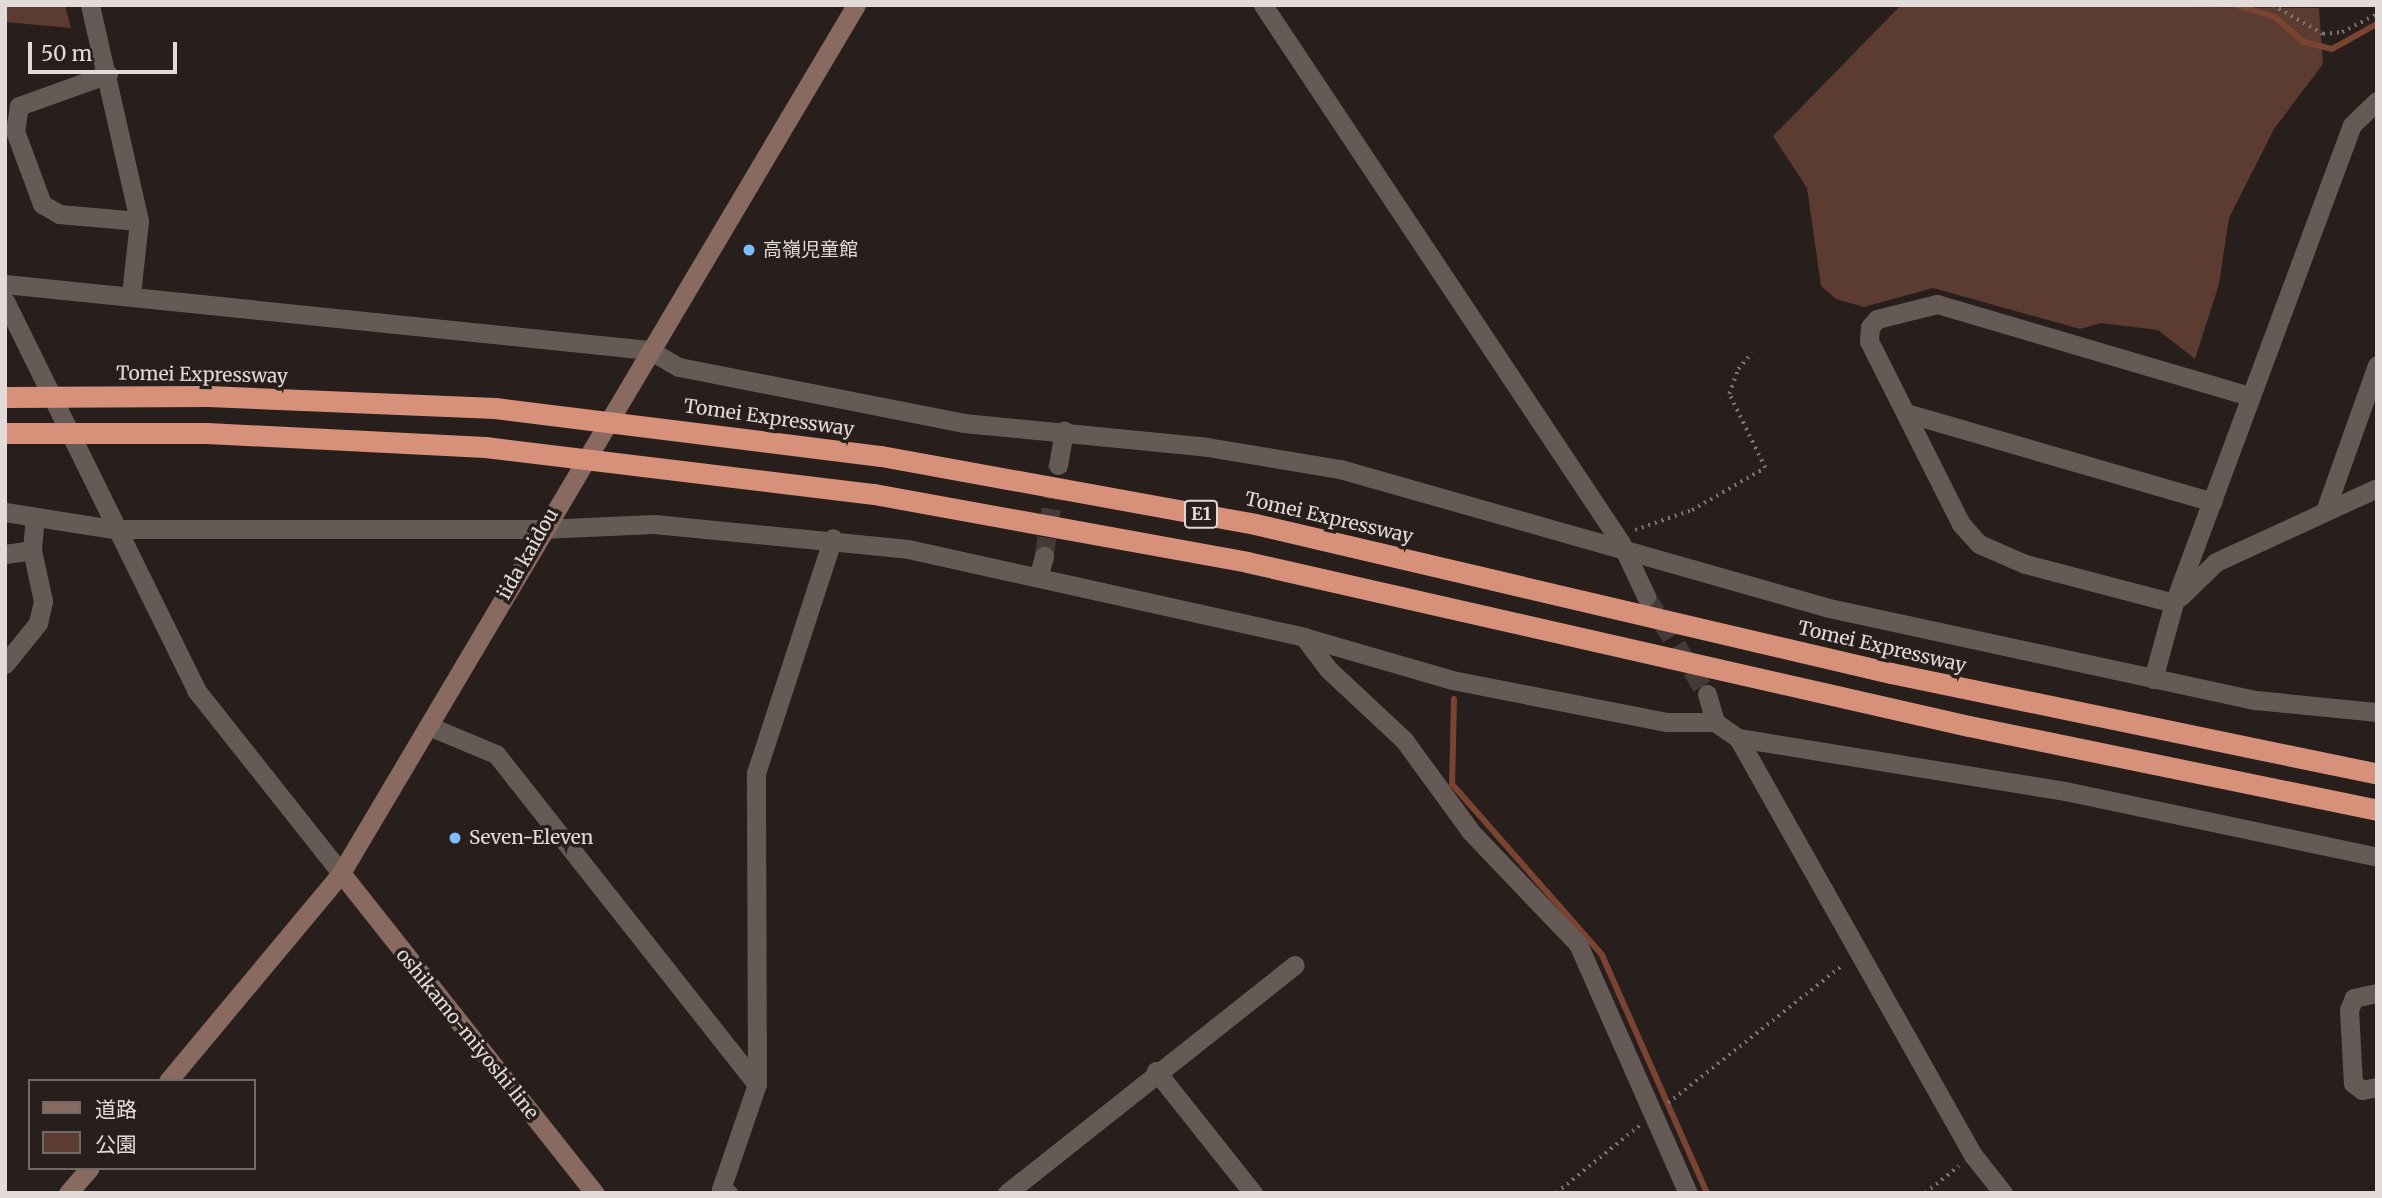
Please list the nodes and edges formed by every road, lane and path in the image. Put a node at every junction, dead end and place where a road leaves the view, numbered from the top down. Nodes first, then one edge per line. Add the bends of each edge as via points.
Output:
1 (90, 5) edge
2 (856, 5) edge
3 (1263, 5) edge
4 (2273, 5) edge
5 (2377, 14) edge
6 (108, 74) junction
7 (2377, 101) edge
8 (139, 221) junction
9 (5, 284) edge
10 (131, 295) junction
11 (5, 300) edge
12 (649, 350) junction
13 (1752, 354) dead end
14 (2377, 365) edge
15 (2250, 396) junction
16 (5, 397) edge
17 (1910, 414) junction
18 (1064, 431) junction
19 (5, 433) edge
20 (1058, 465) tunnel mouth
21 (2377, 488) edge
22 (2212, 502) junction
23 (2325, 510) junction
24 (5, 512) edge
25 (36, 518) junction
26 (546, 522) junction
27 (114, 529) junction
28 (833, 538) junction
29 (1621, 544) junction
30 (32, 550) junction
31 (5, 554) edge
32 (1646, 596) tunnel mouth
33 (2174, 603) junction
34 (1304, 637) junction
35 (5, 664) edge
36 (2153, 679) junction
37 (1707, 694) tunnel mouth
38 (2377, 712) edge
39 (1715, 722) junction
40 (431, 727) junction
41 (1738, 738) junction
42 (2377, 774) edge
43 (2377, 810) edge
44 (2377, 857) edge
45 (341, 873) junction
46 (1862, 951) junction
47 (1294, 965) dead end
48 (2377, 993) edge
49 (1156, 1071) junction
50 (170, 1079) edge
51 (757, 1084) junction
52 (2377, 1087) edge
53 (1654, 1113) junction
54 (1973, 1155) junction
55 (88, 1170) edge
56 (68, 1193) edge
57 (595, 1193) edge
58 (728, 1193) edge
59 (1007, 1193) edge
60 (1253, 1193) edge
61 (1556, 1193) edge
62 (1688, 1193) edge
63 (1925, 1193) edge
64 (2003, 1193) edge

1 - 6 street
2 - 12 main road, iida kaidou
3 - 29 street
4 - 5 path via 2323,34 2342,33
6 - 8 street
6 - 8 street via 19,106 15,131 42,204 59,214
7 - 15 street via 2352,125
8 - 10 street
9 - 10 street
10 - 12 street
11 - 27 street
12 - 18 street via 679,367 951,421
12 - 26 main road, iida kaidou
13 - 29 path via 1738,369 1729,394 1765,468 1692,510 1634,531
14 - 23 street
15 - 17 street via 1937,304 1877,319 1870,327 1869,341
15 - 22 street
16 - 42 highway, Tomei Expressway / E1 via 208,397 495,408 881,456 1255,524 1931,682
17 - 22 street
17 - 33 street via 1961,524 1979,544 2025,564
18 - 20 street
18 - 29 street via 1340,469
19 - 43 highway, E1 via 207,433 485,447 874,494 1247,562 1982,729
21 - 23 street
22 - 33 street
23 - 33 street via 2216,562
24 - 25 street
25 - 27 street
25 - 30 street
26 - 27 street
26 - 28 street via 654,524
26 - 40 main road, iida kaidou
27 - 45 street via 196,690
28 - 34 street via 1041,565
28 - 51 street via 756,773
29 - 32 street
29 - 36 street via 1829,608
30 - 31 street
30 - 35 street via 43,601 38,622
33 - 36 street
34 - 39 street via 1452,680 1667,722
34 - 53 street via 1328,669 1404,740 1471,832 1578,944
36 - 38 street via 2256,700
37 - 39 street
39 - 41 street
40 - 45 main road, iida kaidou
40 - 51 street via 496,754
41 - 44 street via 2065,790
41 - 46 street
45 - 50 main road, iida kaidou
45 - 57 main road, oshikamo-miyoshi line
46 - 53 path
46 - 54 street
47 - 49 street
48 - 52 street via 2354,998 2349,1010 2353,1083 2362,1090
49 - 59 street
49 - 60 street
51 - 58 street via 721,1189
53 - 61 path
53 - 62 street
54 - 63 path
54 - 64 street
55 - 56 main road

